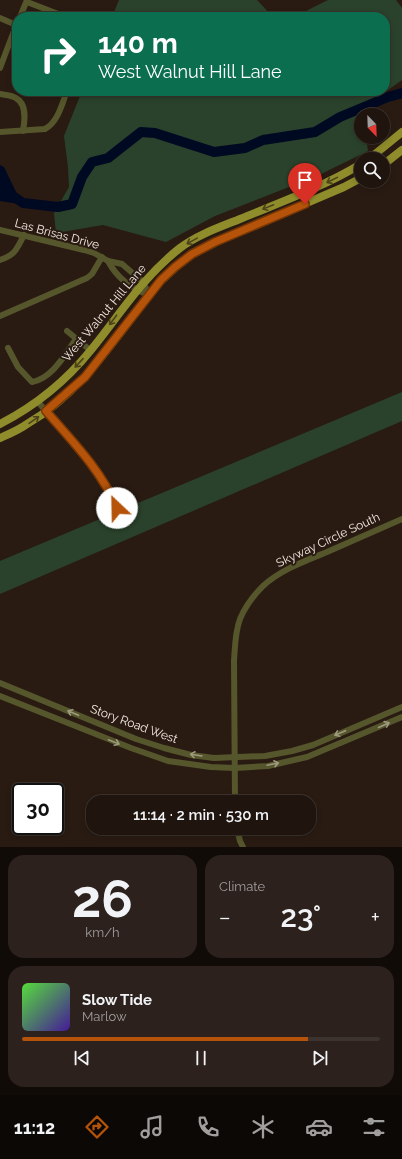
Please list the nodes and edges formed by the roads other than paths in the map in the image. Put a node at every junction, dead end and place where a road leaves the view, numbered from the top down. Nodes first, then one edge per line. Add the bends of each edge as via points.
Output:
1 (27, 1) edge
2 (22, 12) edge
3 (54, 12) edge
4 (0, 18) edge
5 (12, 22) edge
6 (12, 37) edge
7 (0, 68) edge
8 (0, 94) edge
9 (65, 96) edge
10 (23, 131) junction
11 (0, 132) edge
12 (402, 132) edge
13 (402, 150) edge
14 (378, 152) edge
15 (390, 159) edge
16 (354, 168) edge
17 (354, 182) edge
18 (0, 230) edge
19 (24, 235) junction
20 (102, 258) junction
21 (0, 260) edge
22 (108, 262) junction
23 (143, 282) junction
24 (136, 290) junction
25 (149, 295) junction
26 (0, 316) edge
27 (67, 331) dead end
28 (76, 339) junction
29 (8, 348) dead end
30 (90, 350) junction
31 (38, 402) junction
32 (46, 411) junction
33 (0, 424) edge
34 (0, 438) edge
35 (117, 508) dead end
36 (402, 519) edge
37 (0, 683) edge
38 (0, 696) edge
39 (402, 707) edge
40 (402, 717) edge
41 (363, 724) junction
42 (367, 733) junction
43 (234, 758) junction
44 (235, 768) junction
45 (236, 795) edge
46 (239, 835) edge
47 (244, 847) edge

1 - 2 street
1 - 3 street
4 - 5 street
6 - 7 street
8 - 10 street via 15,97 22,103
9 - 10 street via 50,127
10 - 11 street
12 - 14 main road
13 - 15 main road
16 -> 23 main road, West Walnut Hill Lane via 324,184 209,232 182,246
17 - 25 main road, West Walnut Hill Lane via 192,254 161,280
18 - 19 street, Las Brisas Drive
19 - 20 street, Las Brisas Drive via 84,250
19 - 21 street via 15,252
20 - 22 street, Las Brisas Drive
20 - 26 street via 92,274 86,278
22 - 23 street, Las Brisas Drive via 122,264
22 - 24 street, Las Brisas Drive via 114,272
23 - 24 main road, West Walnut Hill Lane
23 - 25 street, Las Brisas Drive
24 - 25 street, Las Brisas Drive
24 -> 30 main road, West Walnut Hill Lane
25 - 32 main road, West Walnut Hill Lane via 85,377
27 - 28 street
28 - 29 street via 52,371 34,382 18,367
28 - 30 street
30 -> 31 main road, West Walnut Hill Lane via 62,381
31 - 32 street
31 - 33 main road, West Walnut Hill Lane
34 -> 32 main road, West Walnut Hill Lane via 28,424
32 - 35 street via 96,469
36 - 43 street, Skyway Circle South via 277,575 253,597 240,619 236,638
43 -> 37 street, Story Road West via 191,755 164,748 112,730
38 -> 44 street, Story Road West via 168,761
39 - 41 street, Story Road West
42 -> 40 street, Story Road West
41 - 42 street
41 -> 43 street, Story Road West via 292,751
44 -> 42 street, Story Road West via 268,766 306,757
43 - 44 street, Skyway Circle South
44 - 45 street, Skyway Circle South
46 - 47 street

